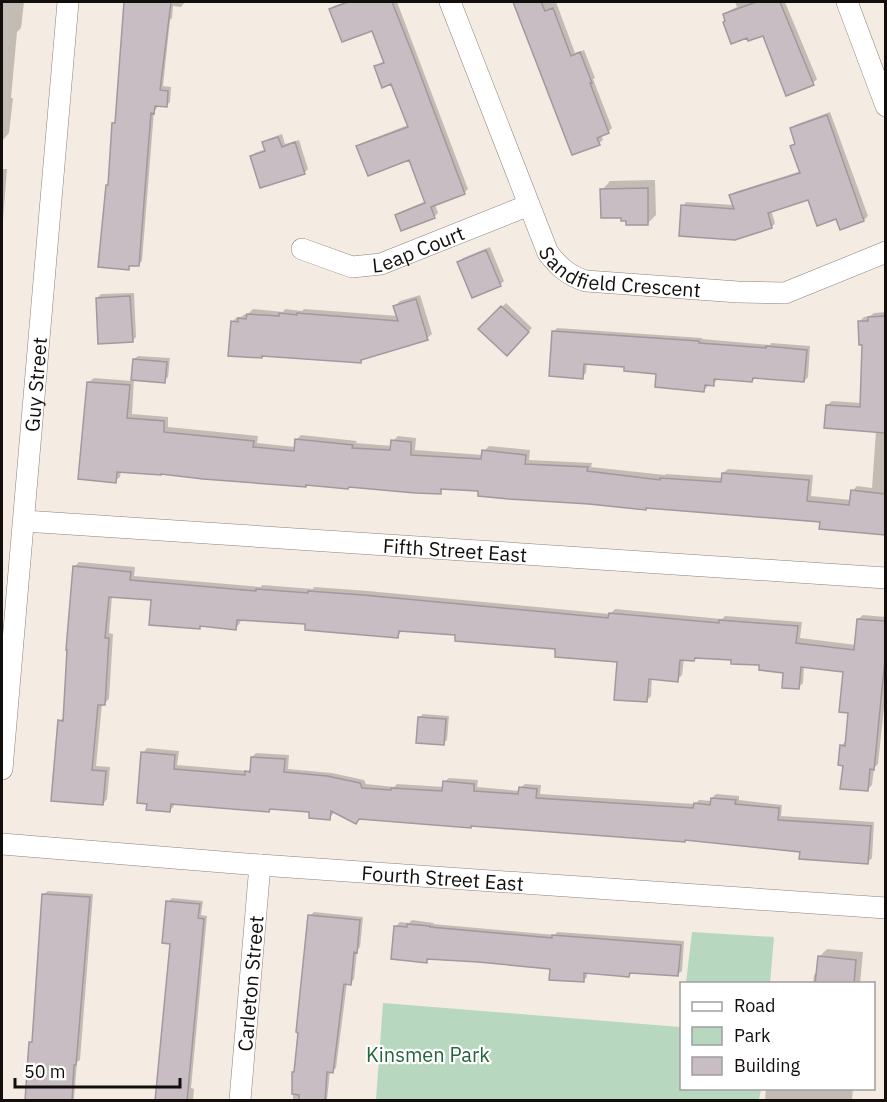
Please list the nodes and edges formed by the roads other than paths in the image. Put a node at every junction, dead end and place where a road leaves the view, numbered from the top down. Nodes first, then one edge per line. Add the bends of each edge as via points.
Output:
1 (68, 2) edge
2 (450, 2) edge
3 (847, 2) edge
4 (885, 106) edge
5 (529, 205) junction
6 (302, 249) dead end
7 (885, 252) edge
8 (24, 521) junction
9 (885, 578) edge
10 (5, 694) edge
11 (2, 769) edge
12 (2, 844) edge
13 (260, 865) junction
14 (885, 908) edge
15 (240, 1101) edge

1 - 8 street, Guy Street
2 - 5 street, Sandfield Crescent
3 - 4 street
5 - 6 street, Leap Court via 381,264 351,267
5 - 7 street, Sandfield Crescent via 548,253 563,270 586,281 785,293
8 - 9 street, Fifth Street East
8 - 10 street, Guy Street
10 - 11 street, Guy Street
12 - 13 street, Fourth Street East
13 - 14 street, Fourth Street East
13 - 15 street, Carleton Street

